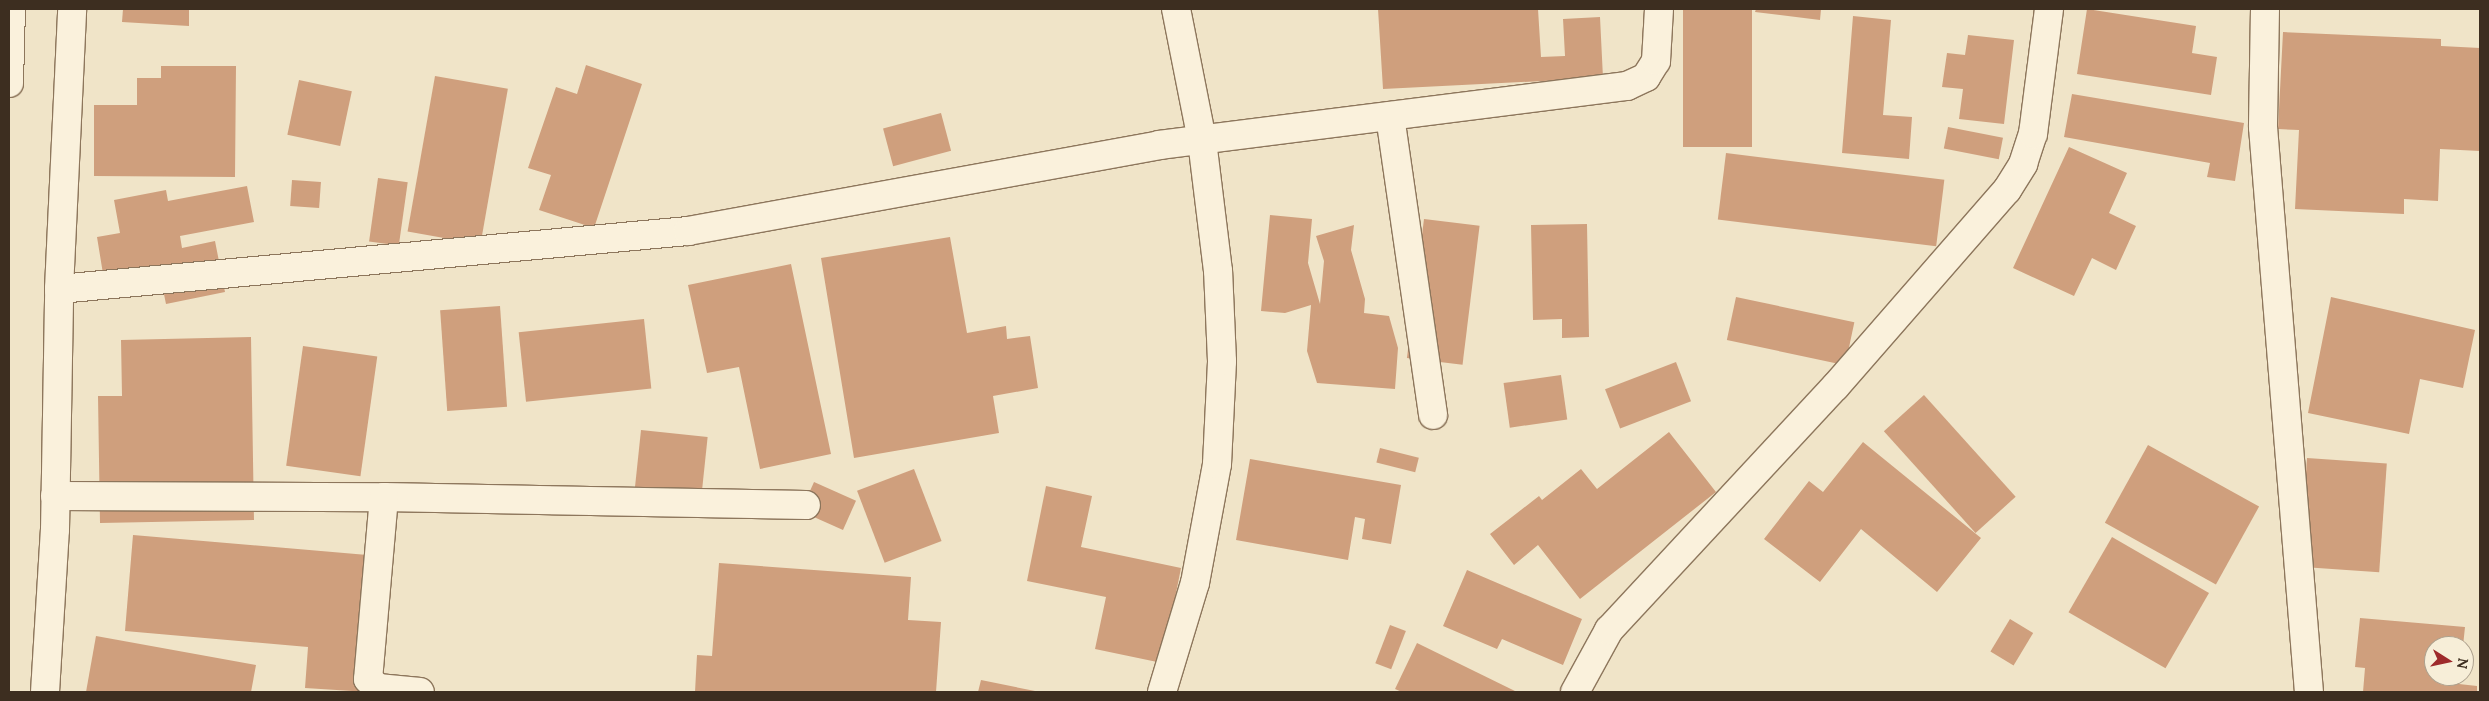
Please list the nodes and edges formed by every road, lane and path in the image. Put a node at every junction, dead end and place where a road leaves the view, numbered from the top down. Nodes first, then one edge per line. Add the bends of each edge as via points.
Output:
1 (11, 9) edge
2 (72, 9) edge
3 (1176, 9) edge
4 (1659, 9) edge
5 (2049, 9) edge
6 (2265, 9) edge
7 (9, 83) edge
8 (1390, 116) junction
9 (1202, 140) junction
10 (59, 289) junction
11 (1433, 415) dead end
12 (56, 496) junction
13 (384, 497) junction
14 (806, 505) dead end
15 (45, 692) edge
16 (420, 692) edge
17 (1162, 692) edge
18 (1575, 692) edge
19 (2309, 692) edge

1 - 7 street
2 - 10 street
3 - 9 street
4 - 8 street via 1656,61 1646,78 1627,86
5 - 18 street via 2033,134 2023,164 2007,190 1835,387 1609,630
6 - 19 street via 2262,127
8 - 9 street
8 - 11 street
9 - 10 street via 688,231
9 - 17 street via 1218,271 1222,352 1217,464 1195,583
10 - 12 street
12 - 13 street
12 - 15 street
13 - 14 street
13 - 16 street via 368,679 378,688

